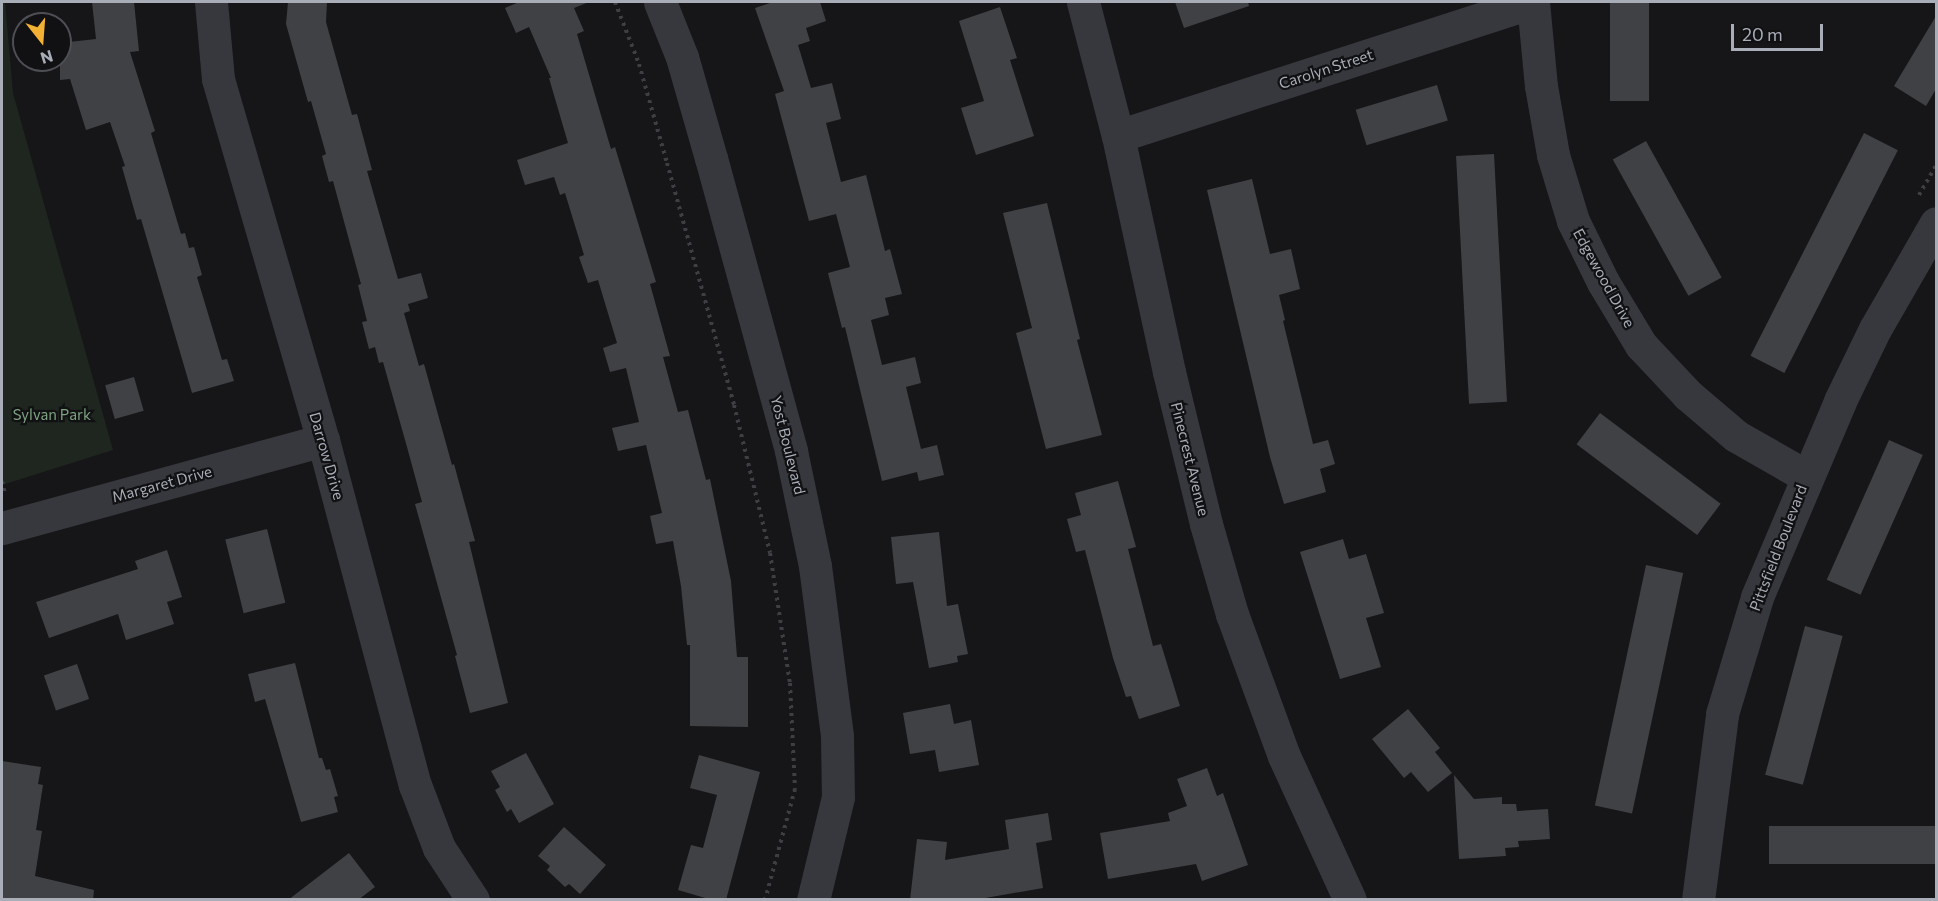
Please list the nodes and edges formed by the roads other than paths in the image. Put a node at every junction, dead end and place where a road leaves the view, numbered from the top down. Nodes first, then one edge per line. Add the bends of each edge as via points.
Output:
1 (211, 2) edge
2 (660, 2) edge
3 (1083, 2) edge
4 (1533, 2) edge
5 (1118, 136) junction
6 (1936, 223) edge
7 (323, 440) junction
8 (1806, 476) junction
9 (2, 528) edge
10 (473, 900) edge
11 (813, 900) edge
12 (1350, 900) edge
13 (1698, 900) edge

1 - 7 street, Darrow Drive via 218,79
2 - 11 street, Yost Boulevard via 682,57 711,158 791,451 815,566 837,736 838,796
3 - 5 street, Pinecrest Avenue
4 - 5 street, Carolyn Street
4 - 8 street, Edgewood Drive via 1552,156 1572,221 1603,282 1641,345 1688,395 1736,436
5 - 12 street, Pinecrest Avenue via 1169,372 1232,614 1284,756
6 - 8 street, Pittsfield Boulevard via 1875,329
7 - 9 street, Margaret Drive
7 - 10 street, Darrow Drive via 415,785 439,848
8 - 13 street, Pittsfield Boulevard via 1757,597 1722,714

